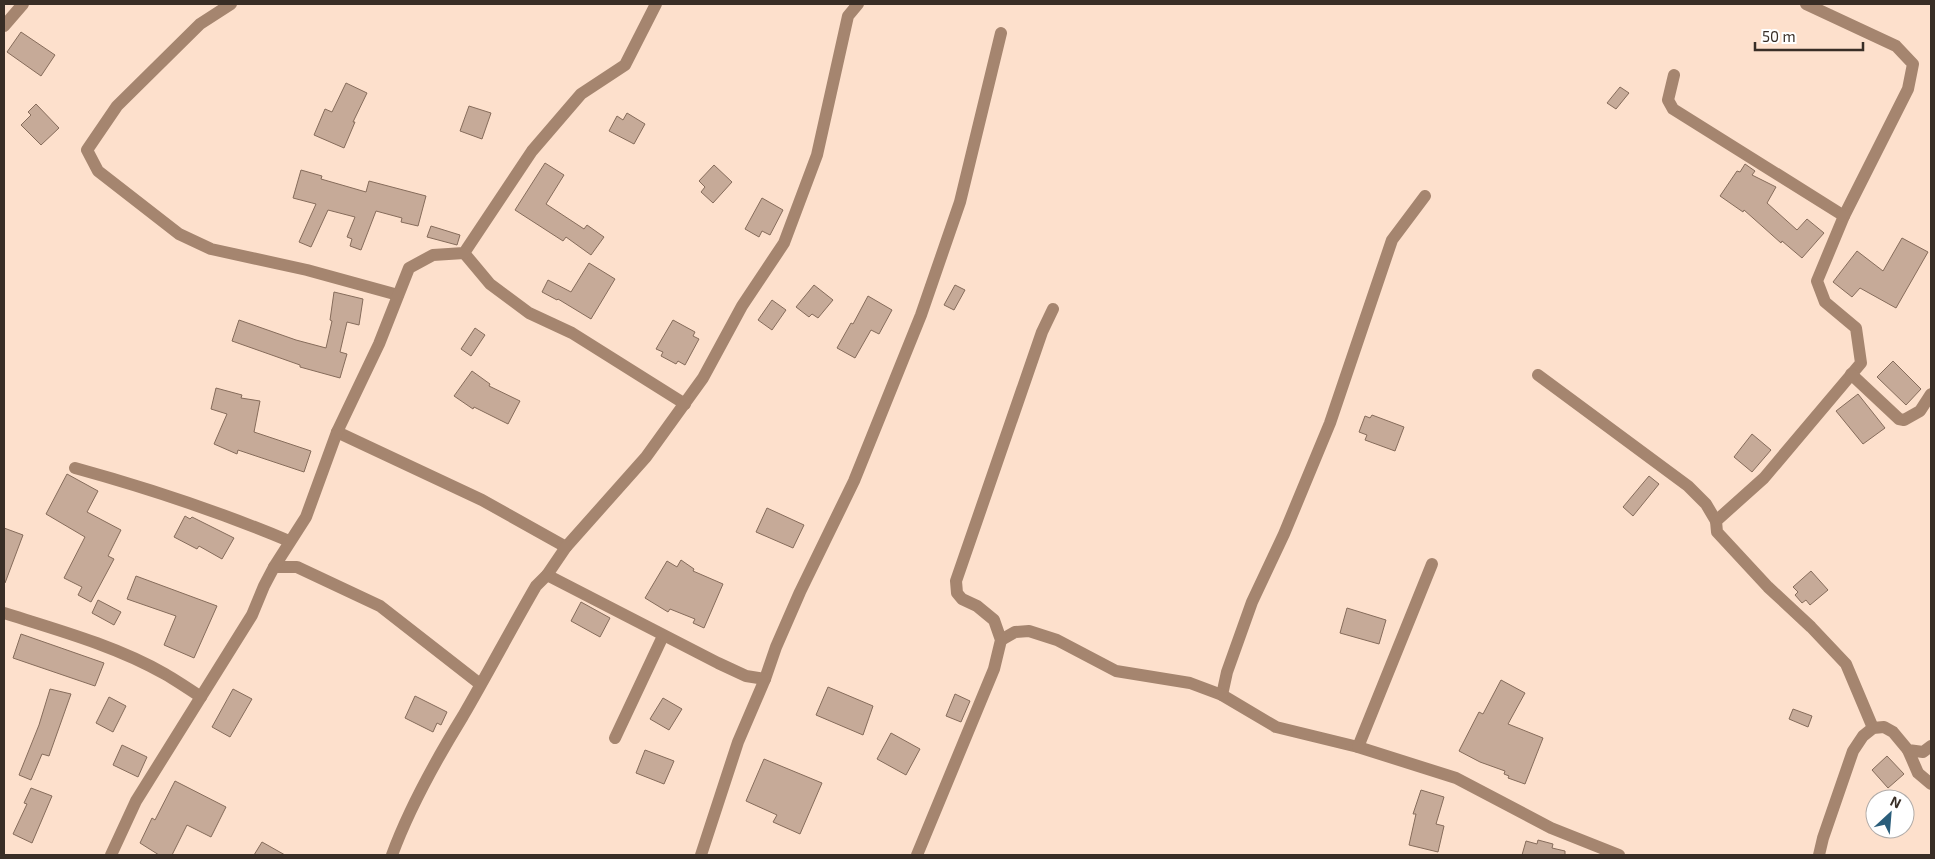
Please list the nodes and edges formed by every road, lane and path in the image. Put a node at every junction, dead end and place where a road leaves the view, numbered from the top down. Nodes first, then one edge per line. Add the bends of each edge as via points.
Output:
1 (22, 4) edge
2 (231, 4) edge
3 (656, 4) edge
4 (858, 4) edge
5 (1806, 4) edge
6 (4, 26) edge
7 (1001, 33) dead end
8 (1674, 75) dead end
9 (1426, 196) dead end
10 (1844, 216) junction
11 (464, 253) junction
12 (398, 294) junction
13 (1053, 309) dead end
14 (1851, 374) junction
15 (1538, 375) dead end
16 (1931, 394) edge
17 (685, 404) junction
18 (337, 432) junction
19 (75, 468) dead end
20 (1716, 520) junction
21 (289, 542) junction
22 (566, 546) junction
23 (1432, 564) dead end
24 (274, 567) junction
25 (547, 574) junction
26 (4, 613) edge
27 (663, 636) junction
28 (1001, 640) junction
29 (765, 679) junction
30 (480, 684) junction
31 (1222, 695) junction
32 (201, 697) junction
33 (1873, 728) junction
34 (615, 738) dead end
35 (1931, 746) edge
36 (1358, 747) junction
37 (1908, 750) junction
38 (1931, 784) edge
39 (111, 855) edge
40 (392, 855) edge
41 (701, 855) edge
42 (917, 855) edge
43 (1619, 855) edge
44 (1819, 855) edge

1 - 6 street
2 - 12 street via 200,24 118,106 87,150 98,171 179,234 211,249
3 - 11 street via 625,65 581,94 538,144
4 - 17 street via 848,16 817,154 784,243 742,306
5 - 10 street via 1896,46 1913,64 1908,89
7 - 29 street via 960,202 920,315 854,481 800,592
8 - 10 street via 1668,100 1673,109
9 - 31 street via 1392,240 1330,423 1252,602
10 - 14 street via 1818,281 1825,302 1856,328 1861,363
11 - 12 street via 433,255 409,268
11 - 17 street via 490,284 529,313 572,333
12 - 18 street via 379,344
13 - 28 street via 1042,332 956,581 957,593 962,599 978,606 994,620
14 - 16 street via 1899,419 1904,420 1920,411
14 - 20 street via 1764,478
15 - 20 street via 1688,486
17 - 22 street via 646,457
18 - 21 street via 306,517
18 - 22 street via 482,500
19 - 21 street via 200,507
20 - 33 street via 1717,532 1846,664
21 - 24 street
22 - 25 street
23 - 36 street
24 - 30 street via 298,567 380,606
24 - 32 street via 252,615
25 - 27 street
25 - 30 street via 536,586
26 - 32 street via 123,654
27 - 29 street via 746,676
27 - 34 street
28 - 31 street via 1015,632 1029,631 1057,640 1116,671 1190,683
28 - 42 street via 994,668
29 - 41 street via 738,742
30 - 40 street via 446,741
31 - 36 street via 1276,727
32 - 39 street via 136,801
33 - 37 street via 1884,727 1893,732
33 - 44 street via 1853,750
35 - 37 street via 1923,752
36 - 43 street via 1456,778 1551,828
37 - 38 street via 1918,773

